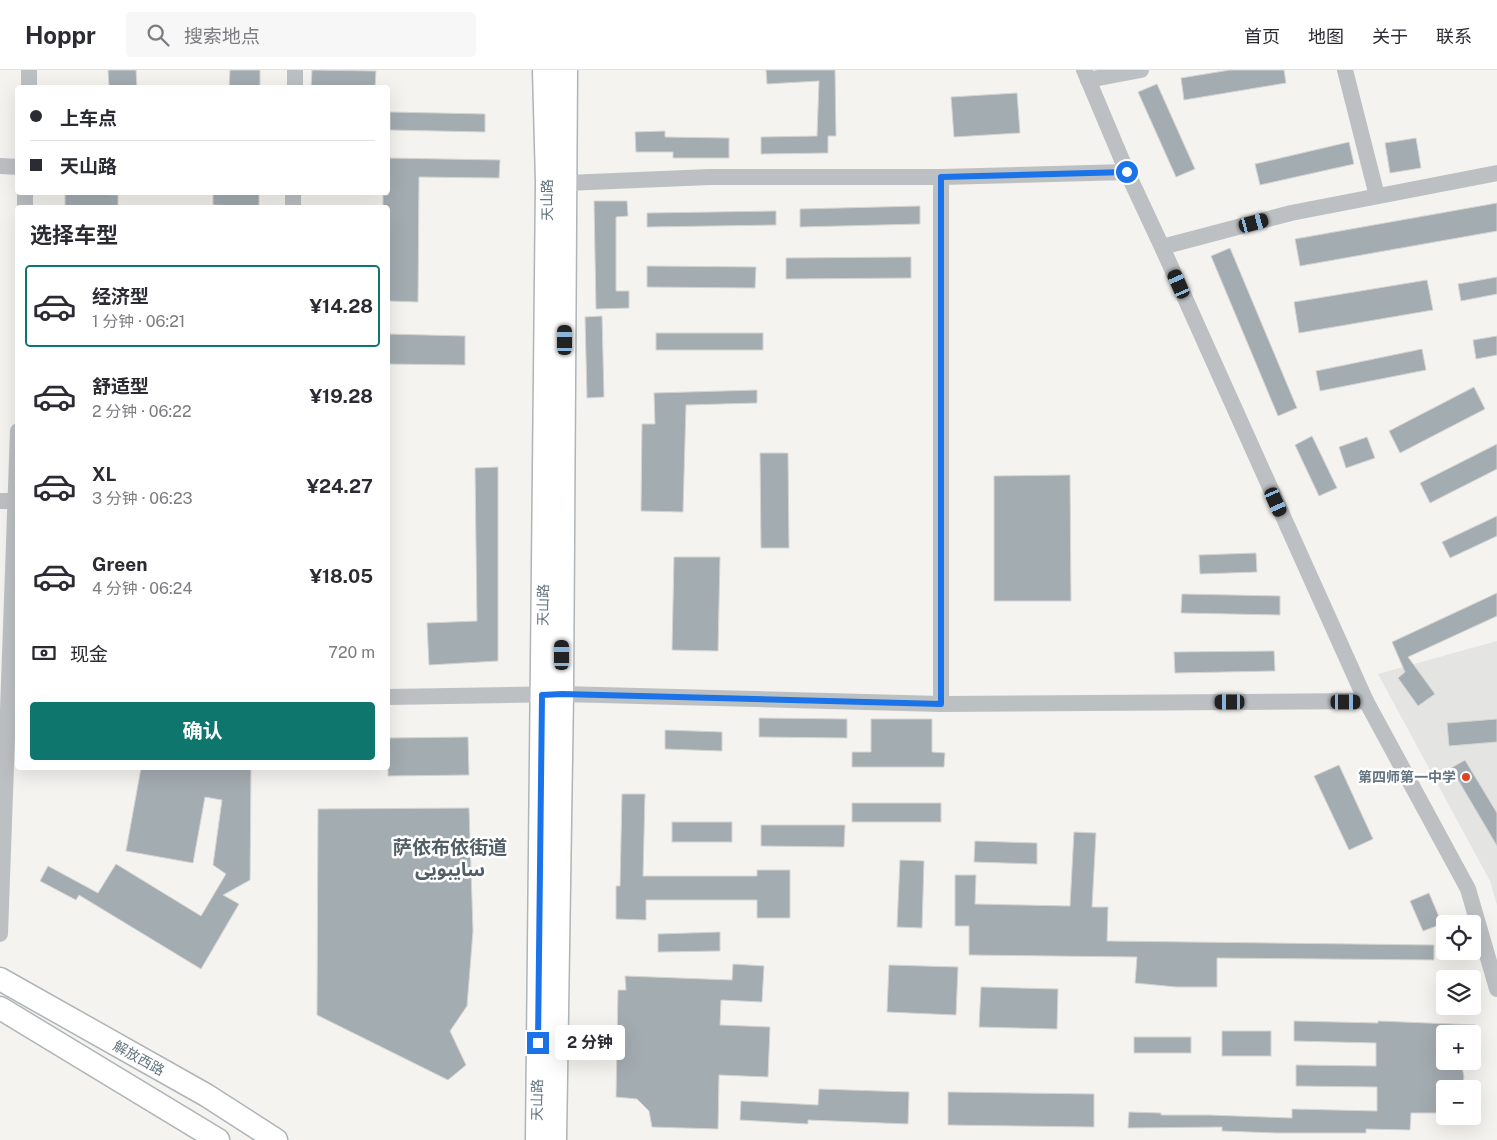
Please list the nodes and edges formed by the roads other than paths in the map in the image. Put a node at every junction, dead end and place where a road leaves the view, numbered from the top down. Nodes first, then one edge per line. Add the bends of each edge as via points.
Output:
1 (29, 70) edge
2 (296, 70) edge
3 (544, 70) edge
4 (566, 70) edge
5 (1141, 70) edge
6 (1345, 70) edge
7 (1086, 75) edge
8 (29, 85) edge
9 (295, 85) edge
10 (0, 166) edge
11 (15, 167) edge
12 (1127, 172) junction
13 (1497, 173) edge
14 (941, 177) junction
15 (566, 183) junction
16 (1377, 196) junction
17 (1162, 247) junction
18 (15, 461) edge
19 (11, 501) edge
20 (13, 671) edge
21 (552, 694) junction
22 (390, 697) edge
23 (1366, 701) junction
24 (941, 704) junction
25 (0, 934) edge
26 (0, 979) edge
27 (1497, 989) edge
28 (0, 1008) edge
29 (218, 1140) edge
30 (276, 1140) edge
31 (537, 1140) edge
32 (555, 1140) edge

1 - 8 street
2 - 9 street
3 - 21 main road, 天山路
4 - 15 main road, 天山路
5 - 7 street
6 - 16 street
7 - 12 street
10 - 11 street
12 - 14 street
12 - 17 street
13 - 16 street
14 - 15 street via 710,177
14 - 24 street
15 - 21 main road, 天山路
16 - 17 street via 1291,213
17 - 23 street
18 - 19 street
19 - 20 street
20 - 25 street
21 - 22 street
21 - 24 street
21 - 31 main road, 天山路
21 - 32 main road, 天山路
23 - 24 street
23 - 27 street via 1468,890
26 - 30 main road, 解放西路 via 206,1095
28 - 29 main road, 解放西路

